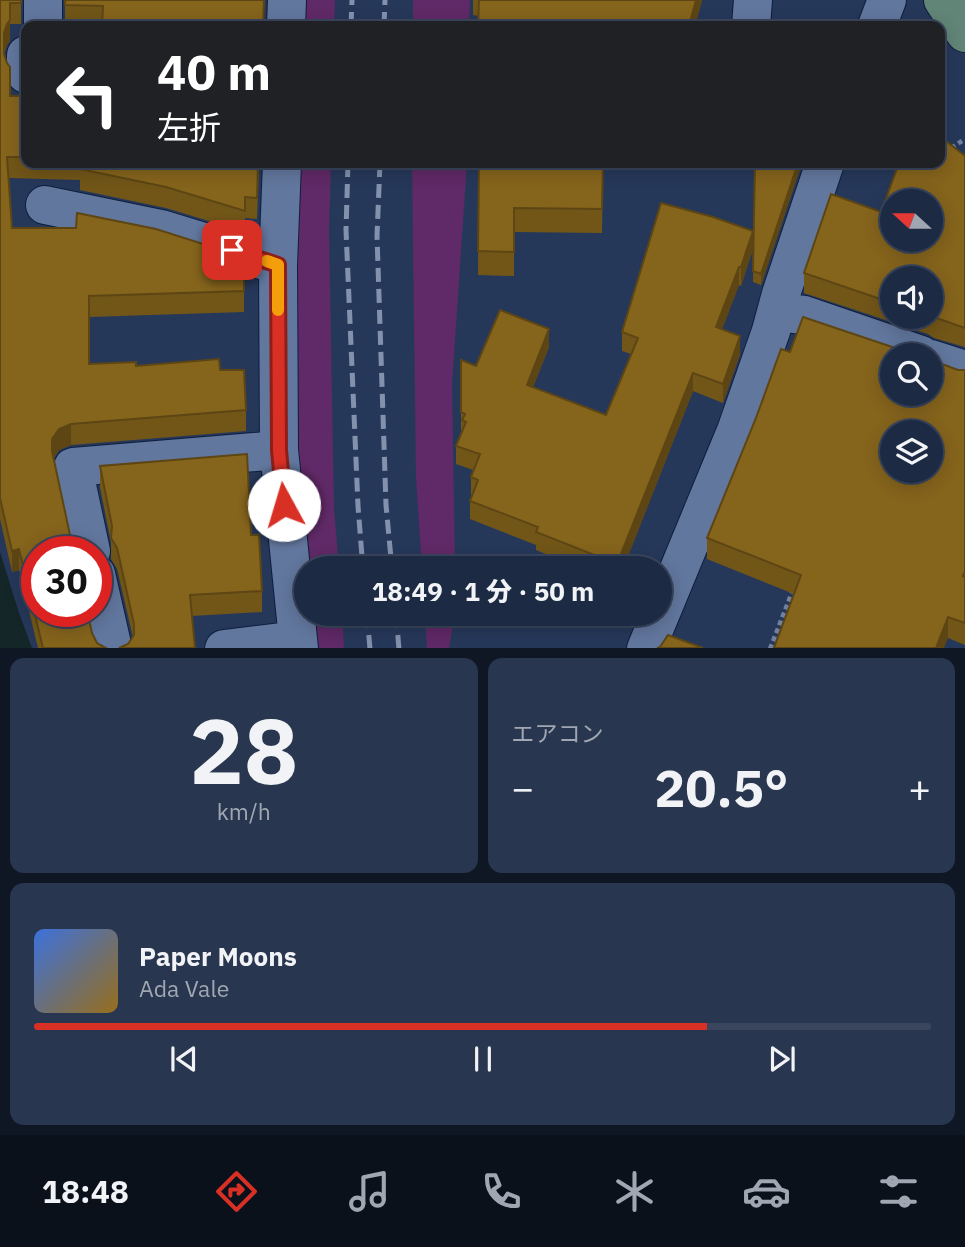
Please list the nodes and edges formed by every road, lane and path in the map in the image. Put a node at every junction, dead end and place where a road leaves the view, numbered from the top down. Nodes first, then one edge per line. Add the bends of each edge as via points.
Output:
1 (43, 0) edge
2 (287, 0) edge
3 (753, 0) edge
4 (887, 0) edge
5 (943, 0) edge
6 (43, 21) edge
7 (286, 21) edge
8 (751, 21) edge
9 (879, 21) edge
10 (965, 33) edge
11 (962, 141) dead end
12 (950, 149) edge
13 (282, 168) edge
14 (823, 168) edge
15 (45, 205) dead end
16 (278, 265) junction
17 (776, 312) junction
18 (886, 343) edge
19 (943, 363) edge
20 (965, 370) edge
21 (279, 450) junction
22 (88, 536) edge
23 (798, 576) edge
24 (108, 627) edge
25 (298, 644) edge
26 (113, 648) edge
27 (239, 648) edge
28 (646, 648) edge
29 (770, 648) edge

1 - 6 street
2 - 7 street
3 - 8 street
4 - 9 street
5 - 10 main road
11 - 12 path
13 - 16 street
14 - 17 street
15 - 16 street via 161,229
16 - 21 street
17 - 18 street via 804,315
17 - 28 street via 736,431
19 - 20 street
21 - 22 street via 73,467
21 - 25 street
23 - 29 path
24 - 26 street
25 - 27 street

